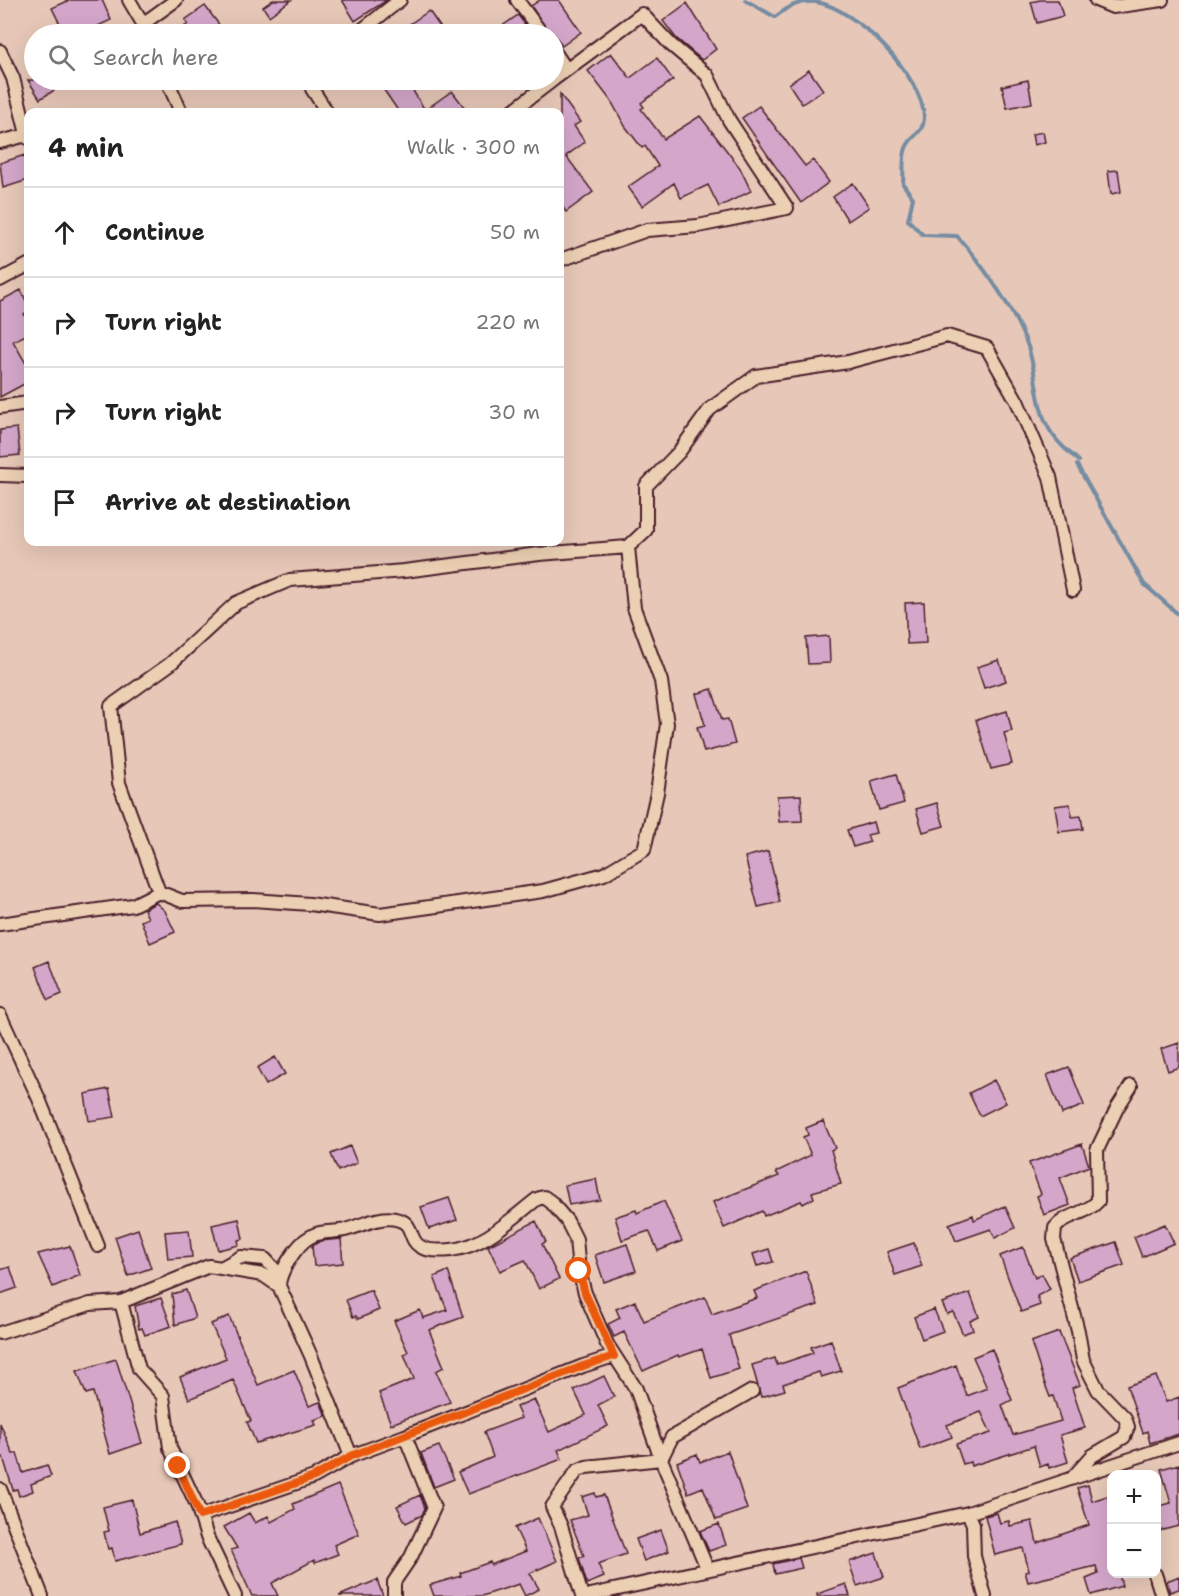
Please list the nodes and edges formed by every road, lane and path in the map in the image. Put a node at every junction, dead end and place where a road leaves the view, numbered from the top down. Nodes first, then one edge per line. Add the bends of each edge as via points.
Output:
1 (129, 0) edge
2 (176, 0) edge
3 (400, 0) edge
4 (517, 0) edge
5 (1096, 0) edge
6 (1162, 0) edge
7 (143, 24) edge
8 (151, 24) edge
9 (370, 24) edge
10 (535, 24) edge
11 (0, 51) edge
12 (564, 66) edge
13 (566, 69) joint
14 (171, 90) edge
15 (312, 90) edge
16 (539, 90) edge
17 (179, 108) edge
18 (323, 108) edge
19 (516, 108) edge
20 (24, 121) edge
21 (24, 137) edge
22 (0, 142) edge
23 (564, 259) edge
24 (24, 267) edge
25 (0, 280) edge
26 (24, 404) edge
27 (0, 407) edge
28 (0, 475) edge
29 (24, 476) edge
30 (628, 547) junction
31 (1073, 590) dead end
32 (159, 892) junction
33 (0, 924) edge
34 (0, 1015) edge
35 (1131, 1086) dead end
36 (98, 1246) dead end
37 (279, 1280) junction
38 (121, 1302) junction
39 (0, 1333) edge
40 (614, 1356) junction
41 (752, 1391) dead end
42 (405, 1436) junction
43 (1179, 1443) edge
44 (351, 1456) junction
45 (661, 1459) junction
46 (1117, 1469) edge
47 (1073, 1477) junction
48 (0, 1489) edge
49 (968, 1513) junction
50 (200, 1516) junction
51 (707, 1568) junction
52 (1156, 1578) edge
53 (42, 1596) edge
54 (235, 1596) edge
55 (394, 1596) edge
56 (584, 1596) edge
57 (985, 1596) edge
58 (1162, 1596) edge

1 - 7 street
2 - 8 street
3 - 9 street
4 - 10 street
5 - 6 street via 1113,7
11 - 20 street via 13,78
12 - 13 street
13 - 23 street via 642,14 707,75 729,120 787,208 698,226 647,230
14 - 17 street
15 - 18 street
16 - 19 street
21 - 22 street
24 - 25 street
26 - 27 street
28 - 29 street
30 - 31 street via 646,531 646,486 679,452 710,409 756,376 848,362 947,336 987,348 1017,400 1050,477
30 - 32 street via 290,580 236,603 170,664 111,705 119,783
30 - 32 street via 634,608 661,681 667,724 644,850 604,874 543,891 380,914 253,900 182,902
32 - 33 street via 133,905
34 - 36 street via 39,1099
35 - 47 street via 1097,1150 1098,1201 1092,1208 1069,1215 1055,1228 1054,1239 1083,1360 1098,1390 1125,1418 1128,1427 1124,1437 1101,1449
37 - 38 street via 221,1268 198,1269
37 - 40 street via 307,1238 317,1233 387,1218 400,1220 416,1246 423,1250 453,1250 484,1239 544,1197 567,1221 576,1239 585,1293
37 - 44 street
38 - 39 street via 90,1304
38 - 50 street via 139,1369 163,1396 170,1448
40 - 42 street
40 - 45 street via 636,1389
41 - 45 street via 672,1437
42 - 44 street
42 - 55 street via 434,1508 411,1557 394,1582
43 - 46 street
44 - 50 street via 314,1477
45 - 51 street
45 - 56 street via 586,1467 577,1471 552,1507
46 - 47 street
47 - 49 street
48 - 53 street
49 - 51 street
49 - 57 street
50 - 54 street
51 - 56 street
52 - 58 street

